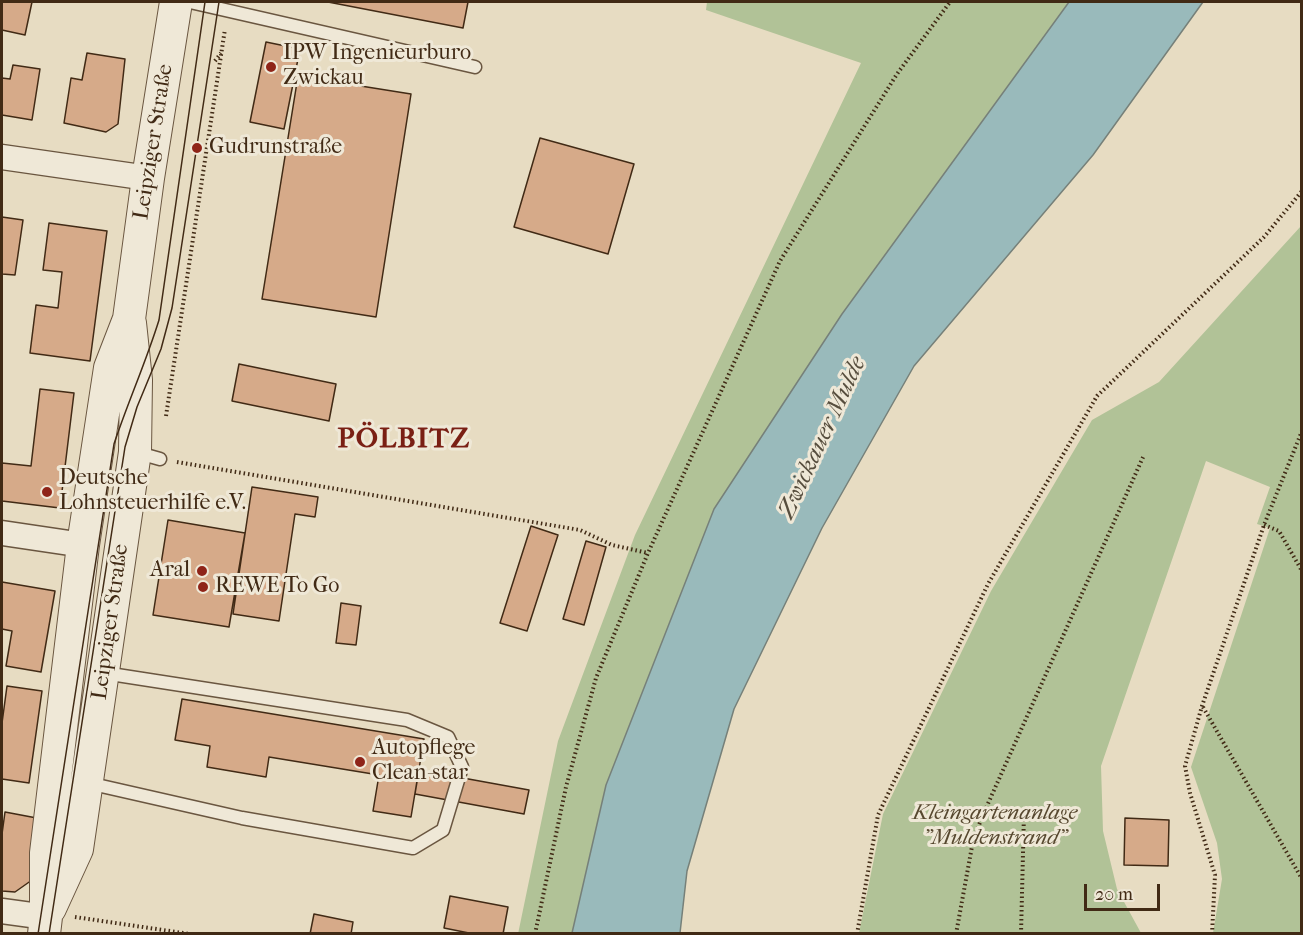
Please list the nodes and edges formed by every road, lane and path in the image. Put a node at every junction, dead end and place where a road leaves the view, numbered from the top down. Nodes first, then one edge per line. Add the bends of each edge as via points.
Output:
1 (176, 2) edge
2 (190, 2) edge
3 (950, 2) edge
4 (228, 10) junction
5 (221, 52) junction
6 (215, 61) dead end
7 (475, 67) dead end
8 (2, 157) edge
9 (148, 178) junction
10 (1302, 190) edge
11 (194, 205) dead end
12 (196, 215) junction
13 (129, 319) junction
14 (1302, 431) edge
15 (147, 455) junction
16 (1144, 455) dead end
17 (1264, 525) junction
18 (2, 533) edge
19 (83, 544) junction
20 (648, 553) junction
21 (1302, 571) edge
22 (104, 673) junction
23 (1202, 706) junction
24 (87, 783) junction
25 (1024, 813) dead end
26 (1302, 879) edge
27 (2, 911) edge
28 (45, 925) edge
29 (190, 933) edge
30 (535, 933) edge
31 (857, 933) edge
32 (956, 933) edge
33 (1020, 933) edge
34 (1212, 933) edge

1 - 9 street, Leipziger Straße
2 - 4 lane
3 - 20 path via 897,74 780,261
4 - 5 path
4 - 7 lane
5 - 6 path
5 - 12 path
8 - 9 street
9 - 13 street, Leipziger Straße
10 - 31 path via 1264,237 1097,396 988,584 878,815
11 - 12 path
12 - 15 path
13 - 15 street, Leipziger Straße
13 - 19 street, Leipziger Straße via 110,368
14 - 17 path
15 - 20 path via 580,530 612,545
15 - 22 street, Leipziger Straße
16 - 32 path via 982,817
17 - 21 path via 1279,531
17 - 23 path
18 - 19 street
19 - 28 street, Leipziger Straße via 46,854
20 - 30 path via 596,678 566,787
22 - 24 street, Leipziger Straße
22 - 24 lane via 407,720 448,737 462,767 444,830 413,848 242,818
23 - 26 path
23 - 34 path via 1185,766 1215,876
24 - 28 street, Leipziger Straße via 77,849
25 - 33 path
27 - 28 street
28 - 29 path via 67,916

